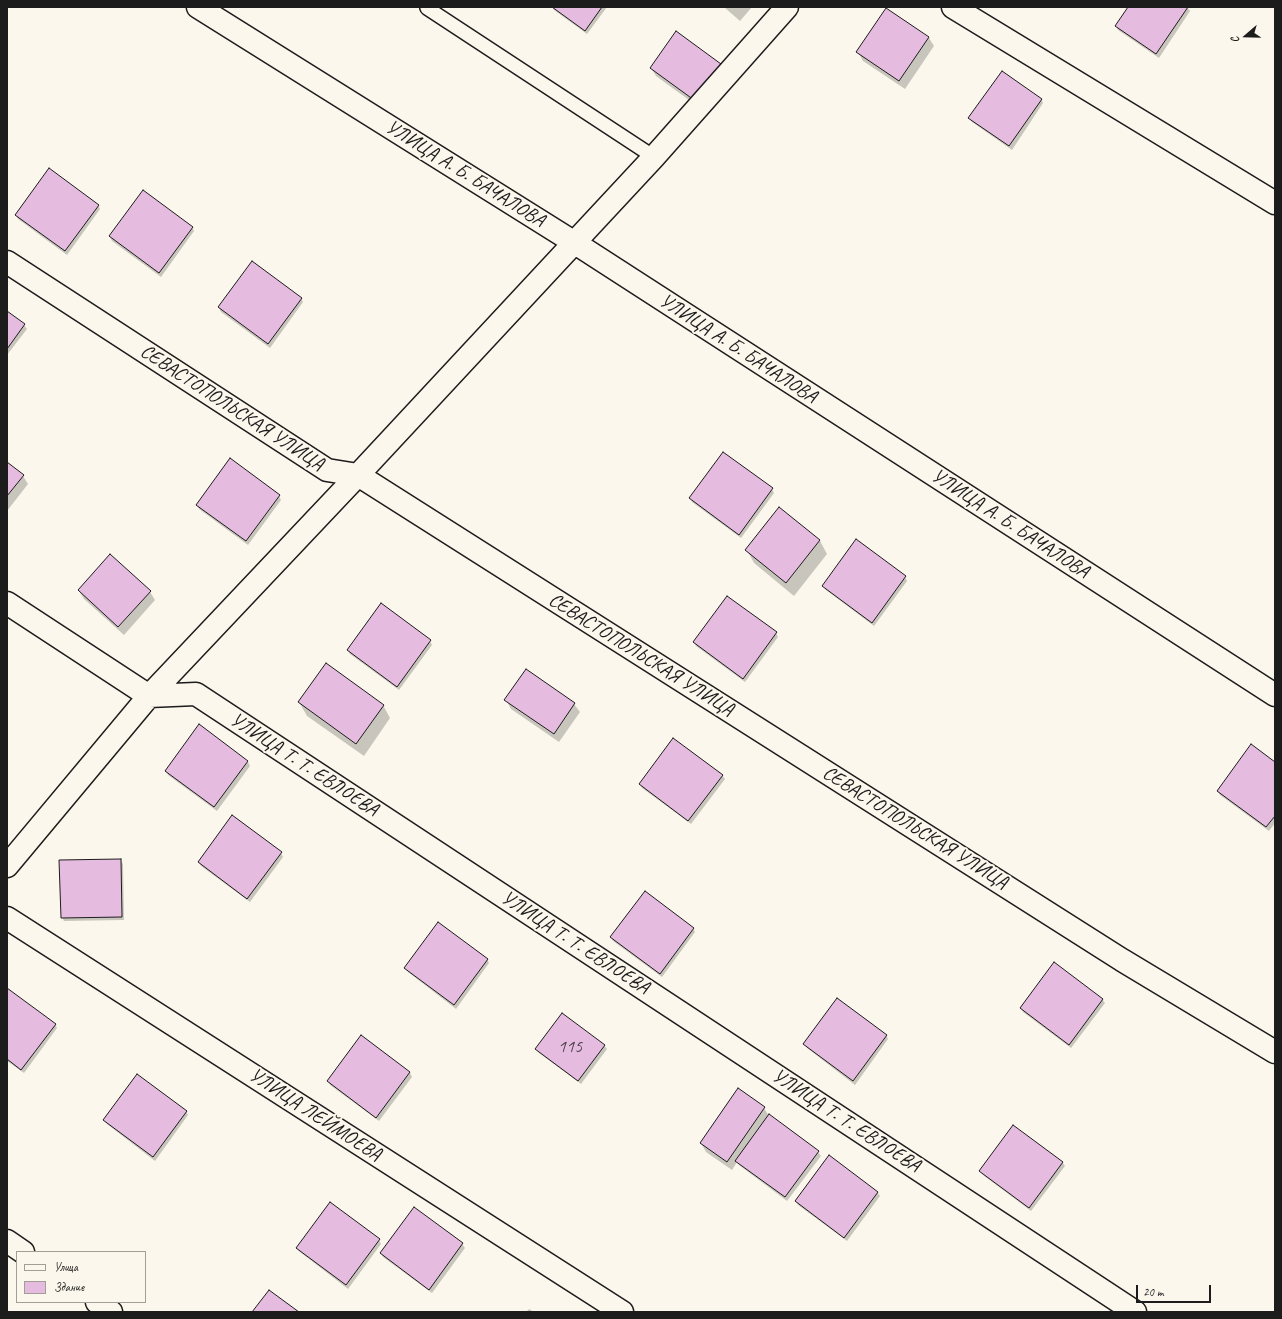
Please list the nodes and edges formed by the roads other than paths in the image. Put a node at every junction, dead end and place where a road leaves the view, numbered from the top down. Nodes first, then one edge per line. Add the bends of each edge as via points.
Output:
1 (198, 7) edge
2 (787, 7) edge
3 (953, 7) edge
4 (427, 8) edge
5 (654, 157) junction
6 (1275, 203) edge
7 (575, 243) junction
8 (7, 262) edge
9 (358, 475) junction
10 (7, 603) edge
11 (1275, 695) edge
12 (149, 696) junction
13 (7, 866) edge
14 (7, 918) edge
15 (1275, 1052) edge
16 (7, 1241) edge
17 (22, 1251) edge
18 (98, 1303) edge
19 (111, 1312) edge
20 (622, 1312) edge
21 (1135, 1312) edge

1 - 7 street, УЛИЦА А. Б. БАЧАЛОВА
2 - 5 street
3 - 6 street
4 - 5 lane
5 - 7 street
7 - 9 street
7 - 11 street, УЛИЦА А. Б. БАЧАЛОВА
8 - 9 street, СЕВАСТОПОЛЬСКАЯ УЛИЦА via 327,470
9 - 12 street
9 - 15 street, СЕВАСТОПОЛЬСКАЯ УЛИЦА via 1116,956
10 - 12 street
12 - 13 street
12 - 21 street, УЛИЦА Т. Т. ЕВЛОЕВА via 196,694
14 - 20 street, УЛИЦА ЛЕЙМОЕВА
16 - 17 street
18 - 19 street

